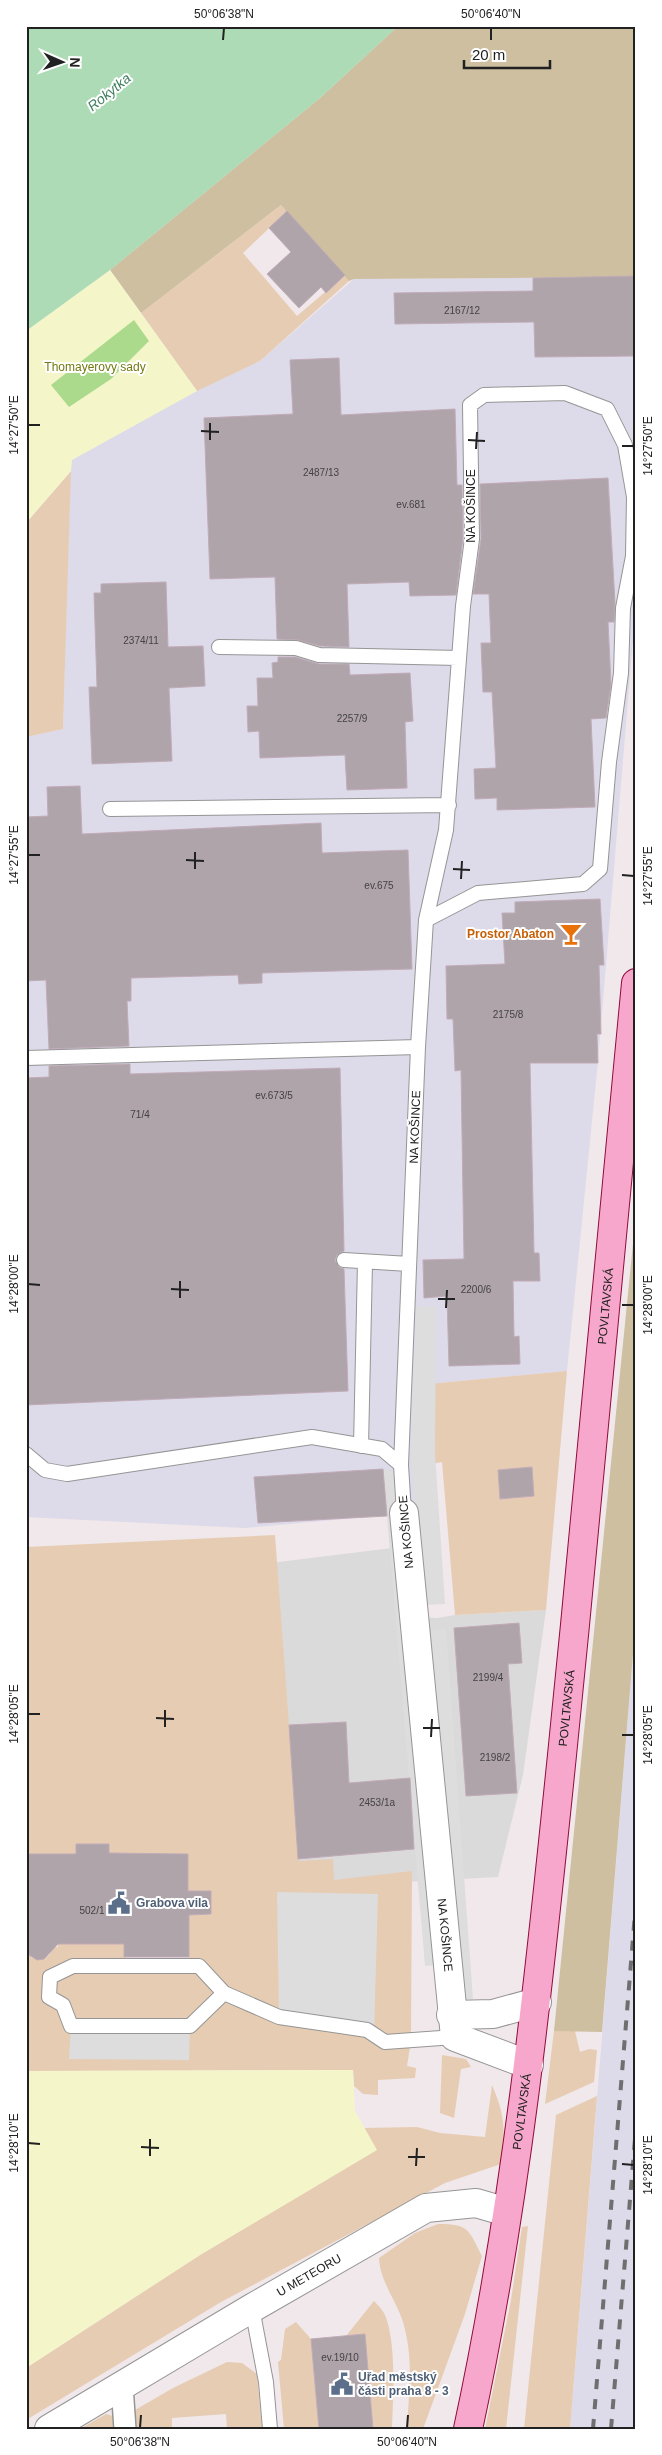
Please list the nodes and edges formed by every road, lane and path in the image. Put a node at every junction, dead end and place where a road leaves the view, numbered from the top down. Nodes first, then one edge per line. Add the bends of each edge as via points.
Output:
1 (219, 647) dead end
2 (459, 658) junction
3 (449, 805) junction
4 (110, 809) dead end
5 (426, 920) junction
6 (636, 984) edge
7 (418, 1047) junction
8 (26, 1058) edge
9 (344, 1260) dead end
10 (365, 1262) junction
11 (409, 1264) junction
12 (361, 1446) junction
13 (26, 1454) edge
14 (401, 1465) junction
15 (404, 1513) joint
16 (224, 1993) junction
17 (537, 2002) junction
18 (453, 2026) junction
19 (529, 2065) junction
20 (507, 2212) junction
21 (252, 2308) junction
22 (478, 2381) junction
23 (122, 2386) junction
24 (49, 2429) edge
25 (125, 2429) edge
26 (270, 2429) edge
27 (452, 2429) edge
28 (468, 2429) edge

1 - 2 lane via 296,648 319,655
2 - 3 lane, NA KOŠINCE
2 - 5 lane, NA KOŠINCE via 472,539 470,405 484,395 565,394 607,409 625,445 634,497 633,556 623,608 621,672 600,869 583,884 478,893
3 - 4 lane
3 - 5 lane, NA KOŠINCE
5 - 7 lane, NA KOŠINCE
6 - 17 main road, POVLTAVSKÁ
7 - 8 lane
7 - 11 lane, NA KOŠINCE
9 - 10 lane
10 - 11 lane
10 - 12 lane
11 - 14 lane, NA KOŠINCE
12 - 13 lane via 312,1437 67,1474 45,1470
12 - 14 lane via 382,1450
14 - 15 lane, NA KOŠINCE
15 - 18 street, NA KOŠINCE
16 - 16 lane via 199,1966 73,1966 50,1977 49,1997 63,2005 71,2026 190,2026
16 - 18 lane via 279,2018 367,2030 385,2042 411,2041
17 - 18 street
17 - 19 main road, POVLTAVSKÁ
18 - 19 street
19 - 20 main road, POVLTAVSKÁ
20 - 21 street, U METEORU via 476,2203 426,2208
20 - 22 main road, POVLTAVSKÁ
21 - 23 street, U METEORU
21 - 26 lane via 266,2382
22 - 27 main road
22 - 28 main road, POVLTAVSKÁ
23 - 24 street, U METEORU
23 - 25 street

